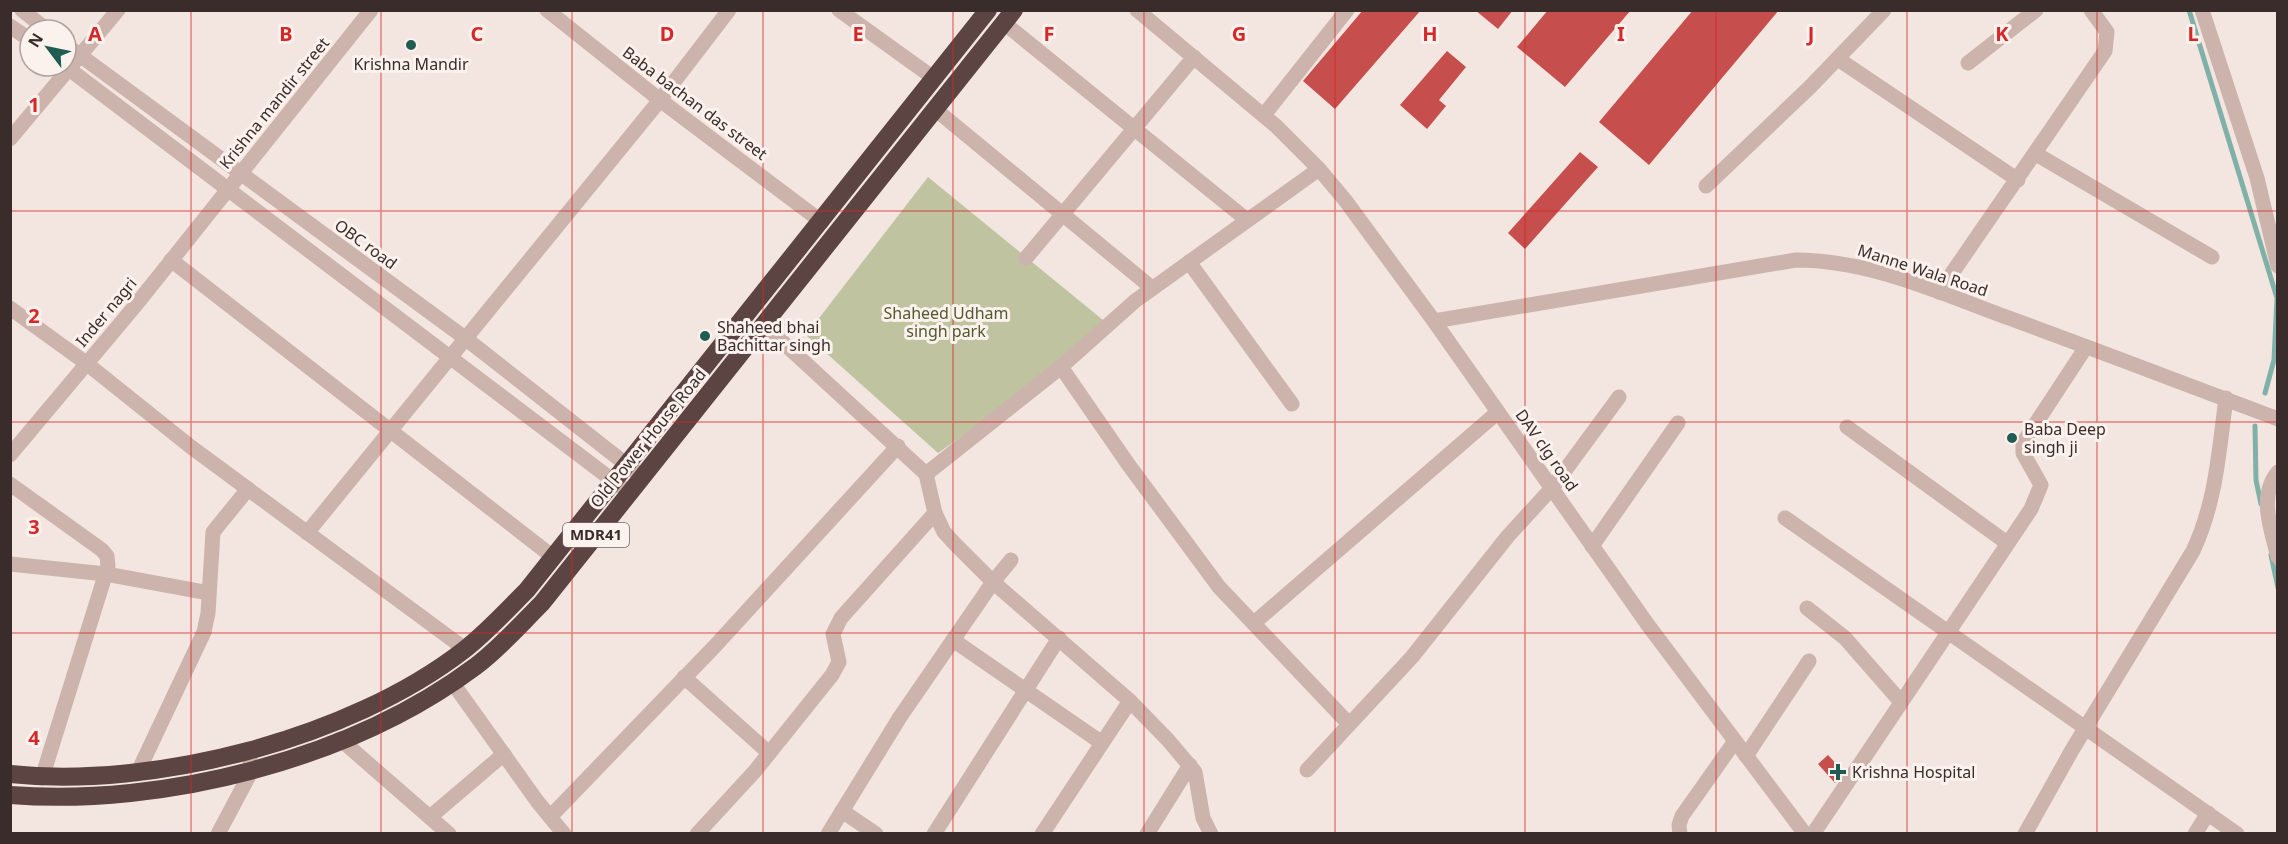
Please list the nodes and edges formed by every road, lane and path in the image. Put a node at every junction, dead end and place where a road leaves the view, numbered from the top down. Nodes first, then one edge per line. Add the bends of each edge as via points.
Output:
1 (118, 10) edge
2 (371, 10) edge
3 (547, 10) edge
4 (729, 10) edge
5 (839, 10) edge
6 (988, 10) edge
7 (1137, 10) edge
8 (1347, 10) edge
9 (1884, 10) edge
10 (2036, 10) edge
11 (2091, 10) edge
12 (2202, 10) edge
13 (1009, 16) edge
14 (80, 55) joint
15 (1194, 57) junction
16 (1838, 59) junction
17 (1968, 63) dead end
18 (78, 75) edge
19 (58, 78) edge
20 (934, 79) junction
21 (660, 100) junction
22 (935, 109) junction
23 (1264, 115) junction
24 (1134, 128) junction
25 (10, 139) edge
26 (2036, 154) junction
27 (1319, 169) junction
28 (240, 173) junction
29 (2018, 180) junction
30 (1706, 186) dead end
31 (227, 189) junction
32 (1062, 214) junction
33 (1247, 220) junction
34 (822, 222) junction
35 (2212, 257) dead end
36 (1026, 258) dead end
37 (171, 260) junction
38 (1189, 262) junction
39 (2277, 266) edge
40 (1152, 288) junction
41 (1939, 292) junction
42 (10, 308) edge
43 (1434, 321) junction
44 (764, 325) junction
45 (465, 339) junction
46 (2086, 346) junction
47 (449, 357) junction
48 (86, 363) junction
49 (1061, 367) junction
50 (1619, 397) dead end
51 (2232, 401) junction
52 (1292, 404) dead end
53 (1498, 412) junction
54 (2277, 419) edge
55 (1678, 423) dead end
56 (1847, 427) dead end
57 (390, 430) junction
58 (898, 446) junction
59 (10, 455) edge
60 (634, 471) junction
61 (2277, 472) edge
62 (926, 474) junction
63 (613, 480) junction
64 (10, 484) edge
65 (1552, 488) junction
66 (248, 489) junction
67 (628, 492) junction
68 (935, 513) junction
69 (1785, 518) dead end
70 (307, 533) junction
71 (2007, 543) junction
72 (1592, 546) junction
73 (553, 557) junction
74 (2277, 557) edge
75 (1011, 560) dead end
76 (10, 564) edge
77 (106, 574) junction
78 (993, 582) junction
79 (209, 593) junction
80 (1808, 608) dead end
81 (1254, 623) junction
82 (1946, 633) junction
83 (1059, 638) junction
84 (953, 640) junction
85 (465, 649) junction
86 (1809, 661) dead end
87 (684, 677) junction
88 (452, 682) junction
89 (1026, 690) junction
90 (1130, 701) junction
91 (1900, 702) junction
92 (1349, 724) junction
93 (2087, 727) junction
94 (340, 740) junction
95 (1735, 741) junction
96 (1102, 743) junction
97 (248, 750) junction
98 (769, 753) junction
99 (504, 754) junction
100 (1746, 756) junction
101 (1190, 765) junction
102 (252, 770) junction
103 (1307, 770) dead end
104 (10, 774) edge
105 (137, 774) junction
106 (42, 778) junction
107 (10, 795) edge
108 (842, 811) junction
109 (2208, 813) junction
110 (429, 817) junction
111 (550, 817) junction
112 (218, 834) edge
113 (448, 834) edge
114 (564, 834) edge
115 (697, 834) edge
116 (828, 834) edge
117 (876, 834) edge
118 (934, 834) edge
119 (1042, 834) edge
120 (1148, 834) edge
121 (1211, 834) edge
122 (1680, 834) edge
123 (1805, 834) edge
124 (1813, 834) edge
125 (2025, 834) edge
126 (2194, 834) edge
127 (2237, 834) edge

1 - 14 street
2 - 28 street, Krishna mandir street
3 - 21 street, Baba bachan das street
4 - 21 street
5 - 20 street
6 - 20 highway, Old Power House Road / MDR41
7 - 15 street, DAV clg road
8 - 23 street
9 - 16 street
10 - 17 street
11 - 26 street via 2107,32 2105,51
12 - 39 street via 2258,178
13 - 22 highway, Old Power House Road / MDR41
13 - 24 street
14 - 28 street, OBC road
15 - 23 street, DAV clg road
15 - 24 street
16 - 29 street
16 - 30 street
18 - 31 street
19 - 25 street
20 - 34 highway, Old Power House Road / MDR41
21 - 34 street, Baba bachan das street
21 - 45 street
22 - 32 street
22 - 44 highway, Old Power House Road / MDR41
23 - 27 street, DAV clg road
24 - 32 street
24 - 33 street
26 - 29 street
26 - 35 street
27 - 33 street
27 - 43 street, DAV clg road
28 - 31 street, Krishna mandir street
28 - 45 street, OBC road
29 - 41 street
31 - 37 street, Inder nagri
31 - 47 street
32 - 36 street
32 - 40 street
33 - 38 street
34 - 60 highway, Old Power House Road / MDR41
37 - 48 street, Inder nagri
37 - 57 street
38 - 40 street
38 - 52 street
40 - 49 street
41 - 43 street, Manne Wala Road via 1857,265 1796,260
41 - 46 street, Manne Wala Road
42 - 48 street
43 - 53 street, DAV clg road
44 - 58 street
44 - 60 highway, Old Power House Road / MDR41
45 - 47 street
45 - 60 street, OBC road
46 - 51 street, Manne Wala Road
46 - 71 street via 2023,443 2023,453 2038,476 2040,490
47 - 57 street
47 - 63 street
48 - 59 street, Inder nagri
48 - 66 street
49 - 62 street
49 - 81 street via 1219,587
50 - 65 street
51 - 54 street, Manne Wala Road
51 - 93 street via 2206,523
53 - 65 street, DAV clg road
53 - 81 street
55 - 72 street
56 - 71 street
57 - 70 street
57 - 73 street
58 - 62 street
58 - 87 street
60 - 63 highway, Old Power House Road / MDR41
60 - 67 highway, Old Power House Road / MDR41
61 - 74 street via 2270,483 2267,501
62 - 68 street
63 - 67 street
63 - 73 highway, Old Power House Road / MDR41
64 - 77 street via 102,550 107,556
65 - 72 street, DAV clg road
65 - 92 street via 1508,536 1412,657
66 - 70 street
66 - 79 street via 213,532
67 - 88 highway, Old Power House Road / MDR41 via 542,603 477,665
68 - 78 street via 944,532
68 - 98 street via 841,618 833,634 838,668
69 - 82 street
70 - 85 street
71 - 82 street
72 - 95 street, DAV clg road
73 - 85 highway, Old Power House Road / MDR41 via 527,590
75 - 78 street
76 - 77 street
77 - 79 street
77 - 106 street
78 - 83 street
78 - 84 street
79 - 105 street via 204,632
80 - 91 street via 1845,638
81 - 92 street
82 - 91 street
82 - 93 street
83 - 89 street
83 - 90 street
84 - 89 street
84 - 108 street
85 - 97 highway, Old Power House Road / MDR41 via 386,698
86 - 100 street
87 - 98 street
87 - 111 street
88 - 94 highway, Old Power House Road / MDR41 via 404,711
88 - 99 street
89 - 96 street
89 - 118 street
90 - 96 street
90 - 101 street
91 - 124 street
92 - 103 street
93 - 109 street
93 - 125 street
94 - 102 highway, Old Power House Road / MDR41
94 - 110 street
95 - 100 street, DAV clg road
95 - 122 street via 1683,816
96 - 119 street
97 - 102 street
97 - 105 highway, Old Power House Road / MDR41
98 - 115 street
99 - 110 street
99 - 111 street
100 - 123 street, DAV clg road
101 - 120 street
101 - 121 street
102 - 107 highway, Old Power House Road / MDR41 via 117,796 57,799
102 - 112 street
104 - 106 highway, Old Power House Road / MDR41
105 - 106 highway, Old Power House Road / MDR41
108 - 116 street
108 - 117 street
109 - 126 street
109 - 127 street
110 - 113 street
111 - 114 street

